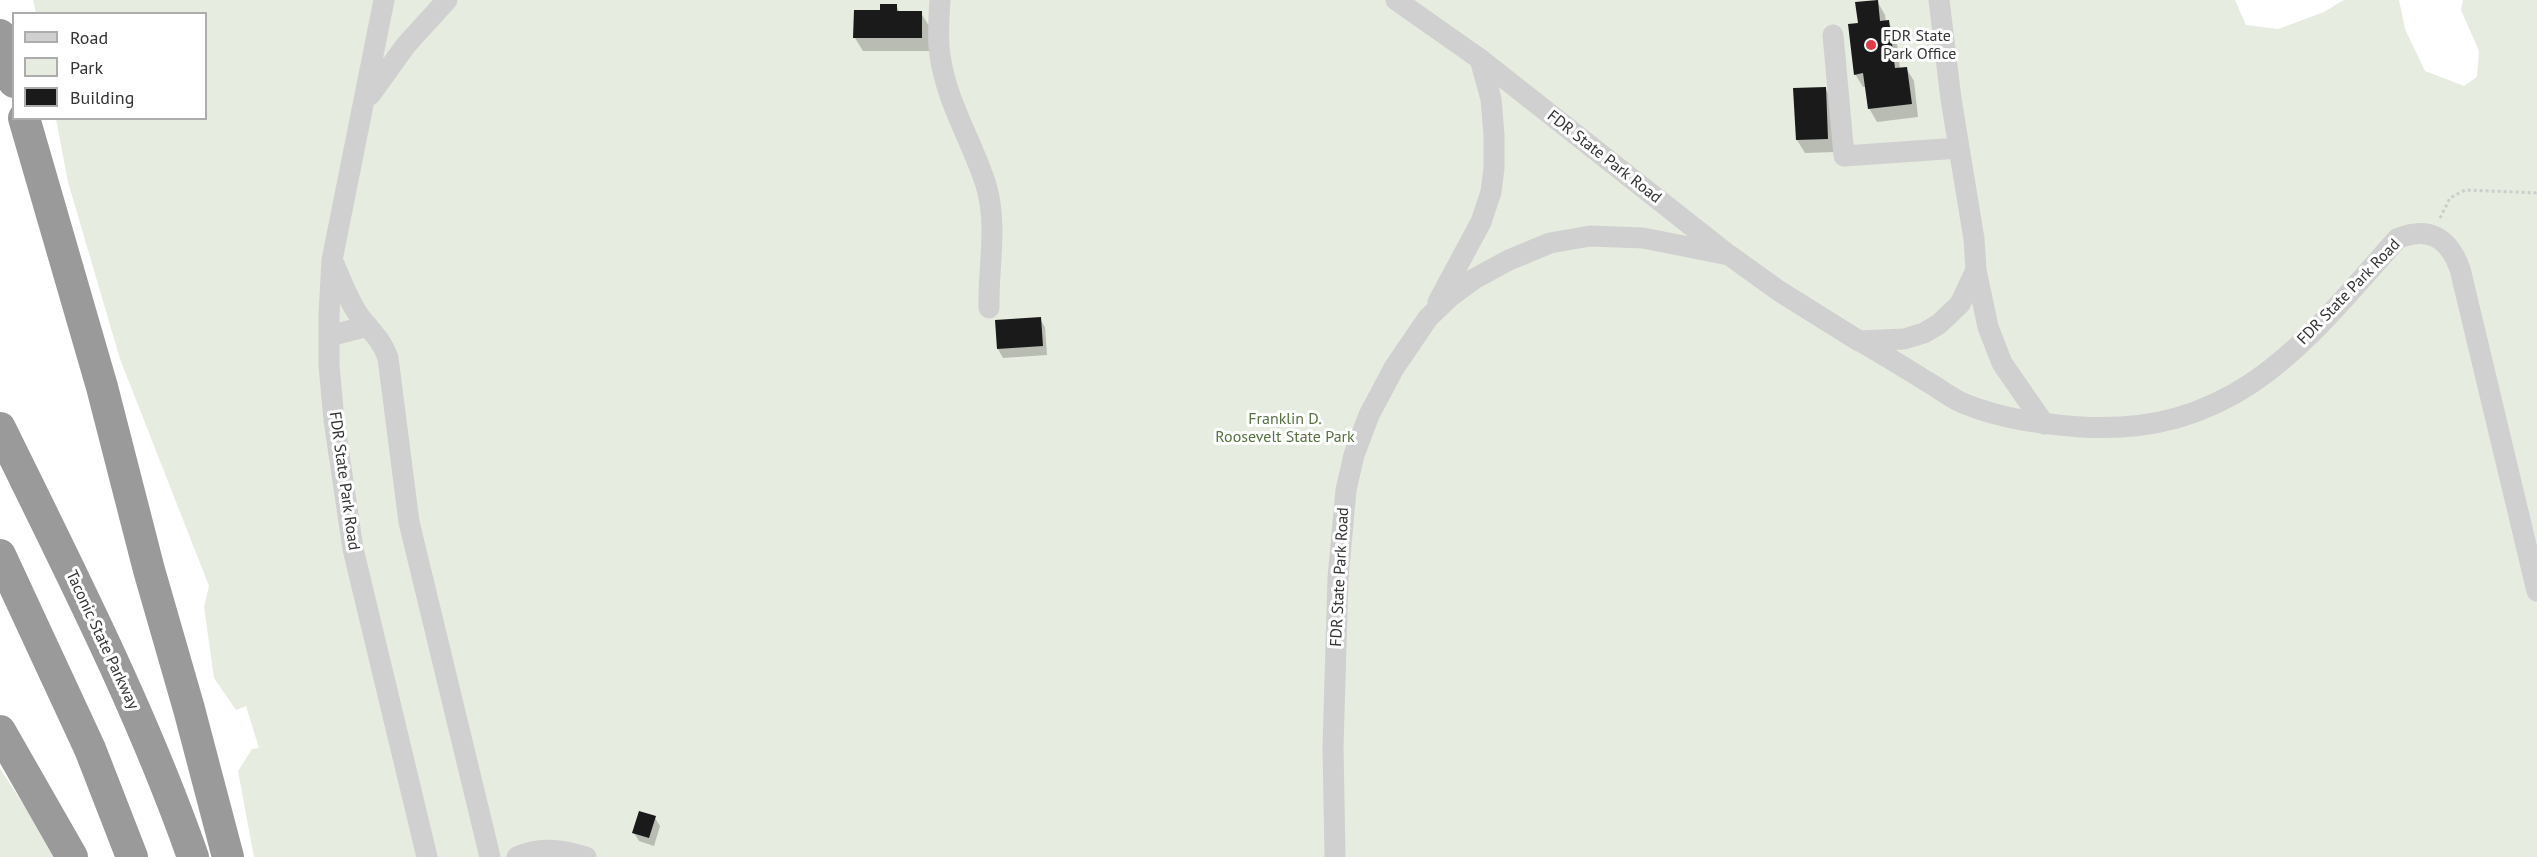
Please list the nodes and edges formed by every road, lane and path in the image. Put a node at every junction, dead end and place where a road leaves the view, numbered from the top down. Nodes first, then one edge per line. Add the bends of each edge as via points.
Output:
1 (384, 0) edge
2 (447, 0) edge
3 (940, 0) edge
4 (1396, 0) edge
5 (1939, 0) edge
6 (0, 35) edge
7 (1833, 35) dead end
8 (1480, 58) junction
9 (12, 75) edge
10 (366, 101) junction
11 (25, 120) edge
12 (1959, 148) junction
13 (2537, 193) edge
14 (2432, 236) junction
15 (1729, 255) junction
16 (332, 260) junction
17 (1977, 270) junction
18 (989, 308) dead end
19 (1428, 318) junction
20 (368, 326) junction
21 (329, 336) junction
22 (1859, 341) junction
23 (2044, 424) junction
24 (0, 428) edge
25 (0, 555) edge
26 (2537, 591) edge
27 (0, 731) edge
28 (72, 857) edge
29 (132, 857) edge
30 (193, 857) edge
31 (228, 857) edge
32 (427, 857) edge
33 (490, 857) edge
34 (517, 857) edge
35 (586, 857) edge
36 (1335, 857) edge

1 - 10 lane, FDR State Park Road
2 - 10 lane, FDR State Park Road via 406,45
3 - 18 lane via 940,56 951,97 986,185 992,213
4 - 8 lane, FDR State Park Road
5 - 12 lane
6 - 9 highway
7 - 12 lane via 1844,156
8 - 15 lane, FDR State Park Road
8 - 19 lane, FDR State Park Road via 1491,99 1494,135 1491,192 1481,222
10 - 16 lane, FDR State Park Road
11 - 31 highway via 102,387
12 - 17 lane
13 - 14 path via 2465,190 2450,198
14 - 23 lane, FDR State Park Road via 2409,233 2397,239 2318,328 2254,382 2223,401 2142,427
14 - 26 lane via 2450,247 2460,269
15 - 19 lane, FDR State Park Road via 1643,238 1590,237 1550,243 1474,279
15 - 22 lane, FDR State Park Road
16 - 20 lane via 346,294
16 - 21 lane, FDR State Park Road
17 - 22 lane via 1951,315 1924,333 1883,342
17 - 23 lane via 1988,327 2002,363
19 - 36 lane, FDR State Park Road via 1394,368 1369,415 1346,490 1335,668
20 - 21 lane
20 - 33 lane via 383,342 388,358 410,522
21 - 32 lane, FDR State Park Road via 334,420 354,549
22 - 23 lane, FDR State Park Road via 1963,403 1999,416
24 - 30 highway, Taconic State Parkway via 132,704
25 - 29 highway via 90,748
27 - 28 highway
34 - 35 lane via 545,849

